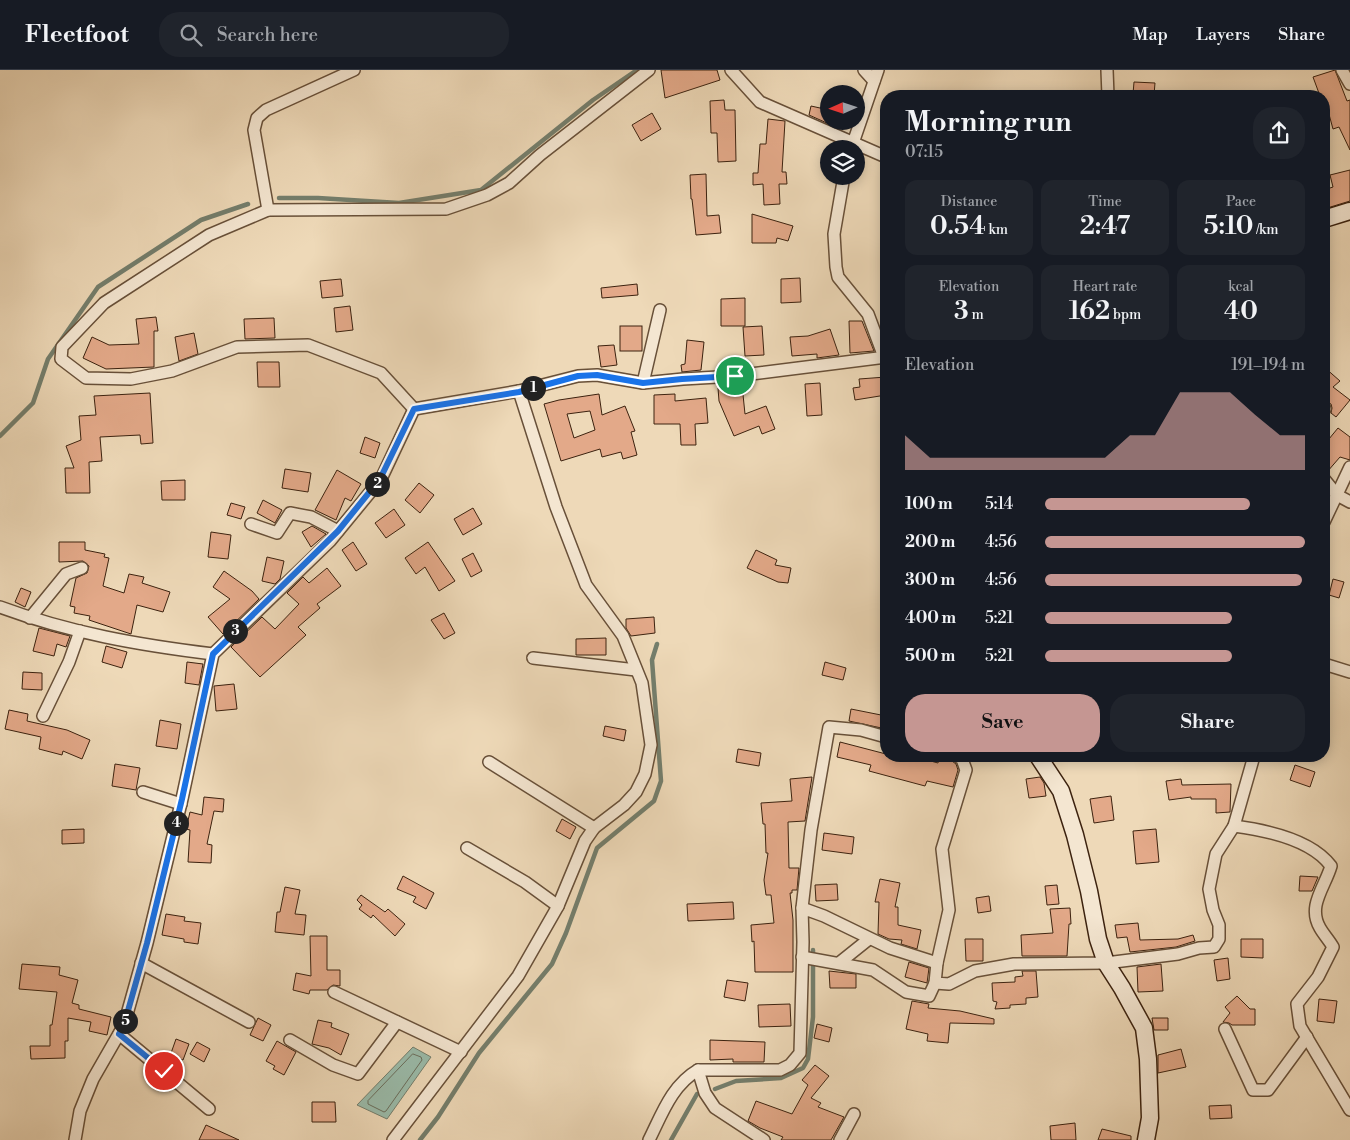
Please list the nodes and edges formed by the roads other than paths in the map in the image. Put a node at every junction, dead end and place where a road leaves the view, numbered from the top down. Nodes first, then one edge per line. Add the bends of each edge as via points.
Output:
1 (354, 70) edge
2 (649, 70) edge
3 (731, 70) edge
4 (864, 70) edge
5 (1107, 70) edge
6 (1342, 70) edge
7 (876, 75) edge
8 (1350, 84) edge
9 (1108, 90) edge
10 (839, 140) edge
11 (854, 140) edge
12 (865, 150) edge
13 (880, 155) edge
14 (842, 185) edge
15 (268, 210) junction
16 (1350, 211) edge
17 (1330, 217) edge
18 (660, 310) dead end
19 (880, 344) edge
20 (880, 358) edge
21 (643, 383) junction
22 (519, 392) junction
23 (414, 409) junction
24 (1350, 467) edge
25 (1330, 486) edge
26 (1337, 495) junction
27 (1350, 502) edge
28 (1330, 510) edge
29 (252, 524) dead end
30 (338, 531) junction
31 (82, 568) dead end
32 (0, 607) edge
33 (30, 618) junction
34 (80, 631) junction
35 (213, 654) junction
36 (533, 658) dead end
37 (1330, 666) edge
38 (636, 670) junction
39 (1350, 672) edge
40 (44, 716) dead end
41 (880, 735) edge
42 (489, 762) dead end
43 (963, 762) edge
44 (1042, 762) edge
45 (1252, 762) edge
46 (143, 792) dead end
47 (181, 804) junction
48 (1234, 826) junction
49 (594, 828) junction
50 (467, 848) dead end
51 (558, 906) junction
52 (802, 908) junction
53 (869, 939) junction
54 (802, 957) junction
55 (1106, 962) junction
56 (141, 963) junction
57 (839, 963) junction
58 (937, 963) junction
59 (935, 983) junction
60 (334, 992) dead end
61 (248, 1022) dead end
62 (397, 1022) junction
63 (1225, 1029) dead end
64 (119, 1034) junction
65 (1307, 1037) junction
66 (290, 1040) dead end
67 (461, 1052) junction
68 (698, 1070) junction
69 (209, 1109) dead end
70 (1350, 1110) edge
71 (854, 1114) dead end
72 (75, 1140) edge
73 (393, 1140) edge
74 (649, 1140) edge
75 (764, 1140) edge
76 (840, 1140) edge
77 (1146, 1140) edge

1 - 15 street via 266,110 257,118 254,130
2 - 15 street via 509,183 487,195 446,210
3 - 10 street via 760,102
4 - 7 street
5 - 9 street
6 - 8 street
7 - 11 street
12 - 13 street
14 - 19 street via 834,234 838,277 868,314
15 - 23 street via 209,235 104,303 62,347 61,359 86,378 131,379 172,371 237,347 308,344 381,374
16 - 17 main road
18 - 21 street
20 - 21 street via 735,376
21 - 22 street via 597,375 578,376
22 - 23 street
22 - 38 street via 556,508 586,585 623,636
23 - 30 street via 380,479
24 - 26 street
25 - 26 street
26 - 27 street
26 - 28 street
29 - 30 street via 277,533 290,513 311,517
30 - 35 street
31 - 33 street via 66,574
32 - 33 street
33 - 34 street
34 - 35 street via 135,644
34 - 40 street
35 - 47 street
36 - 38 street
37 - 39 street
38 - 49 street via 642,683 651,745 645,774 636,792 624,805
41 - 52 street via 829,727 811,830
42 - 49 street
43 - 58 street via 966,770 942,849 949,910
44 - 55 main road via 1061,791
45 - 48 street
46 - 47 street
47 - 56 street
48 - 55 street via 1216,854 1209,888 1219,925 1219,939 1214,947
48 - 65 street via 1290,838 1324,857 1331,866 1316,900 1315,917 1333,948 1318,977 1297,1004 1300,1026
49 - 51 street via 585,841
50 - 51 street via 525,882
51 - 67 street via 518,976
52 - 53 street
52 - 54 street
53 - 57 street
53 - 58 street
54 - 57 street
54 - 68 street via 800,1053 790,1066 780,1070
55 - 59 street via 1014,964 975,971 949,984
55 - 77 main road via 1144,1028 1150,1118
56 - 61 street
56 - 64 street
57 - 59 street via 873,970 906,992 929,996
58 - 59 street
60 - 62 street
62 - 66 street via 358,1074 333,1065
62 - 67 street
63 - 65 street via 1253,1090 1268,1090
64 - 69 street
64 - 72 street via 80,1111
65 - 70 street
67 - 73 street
68 - 74 street via 677,1086
68 - 75 street via 705,1093 715,1108
71 - 76 street

